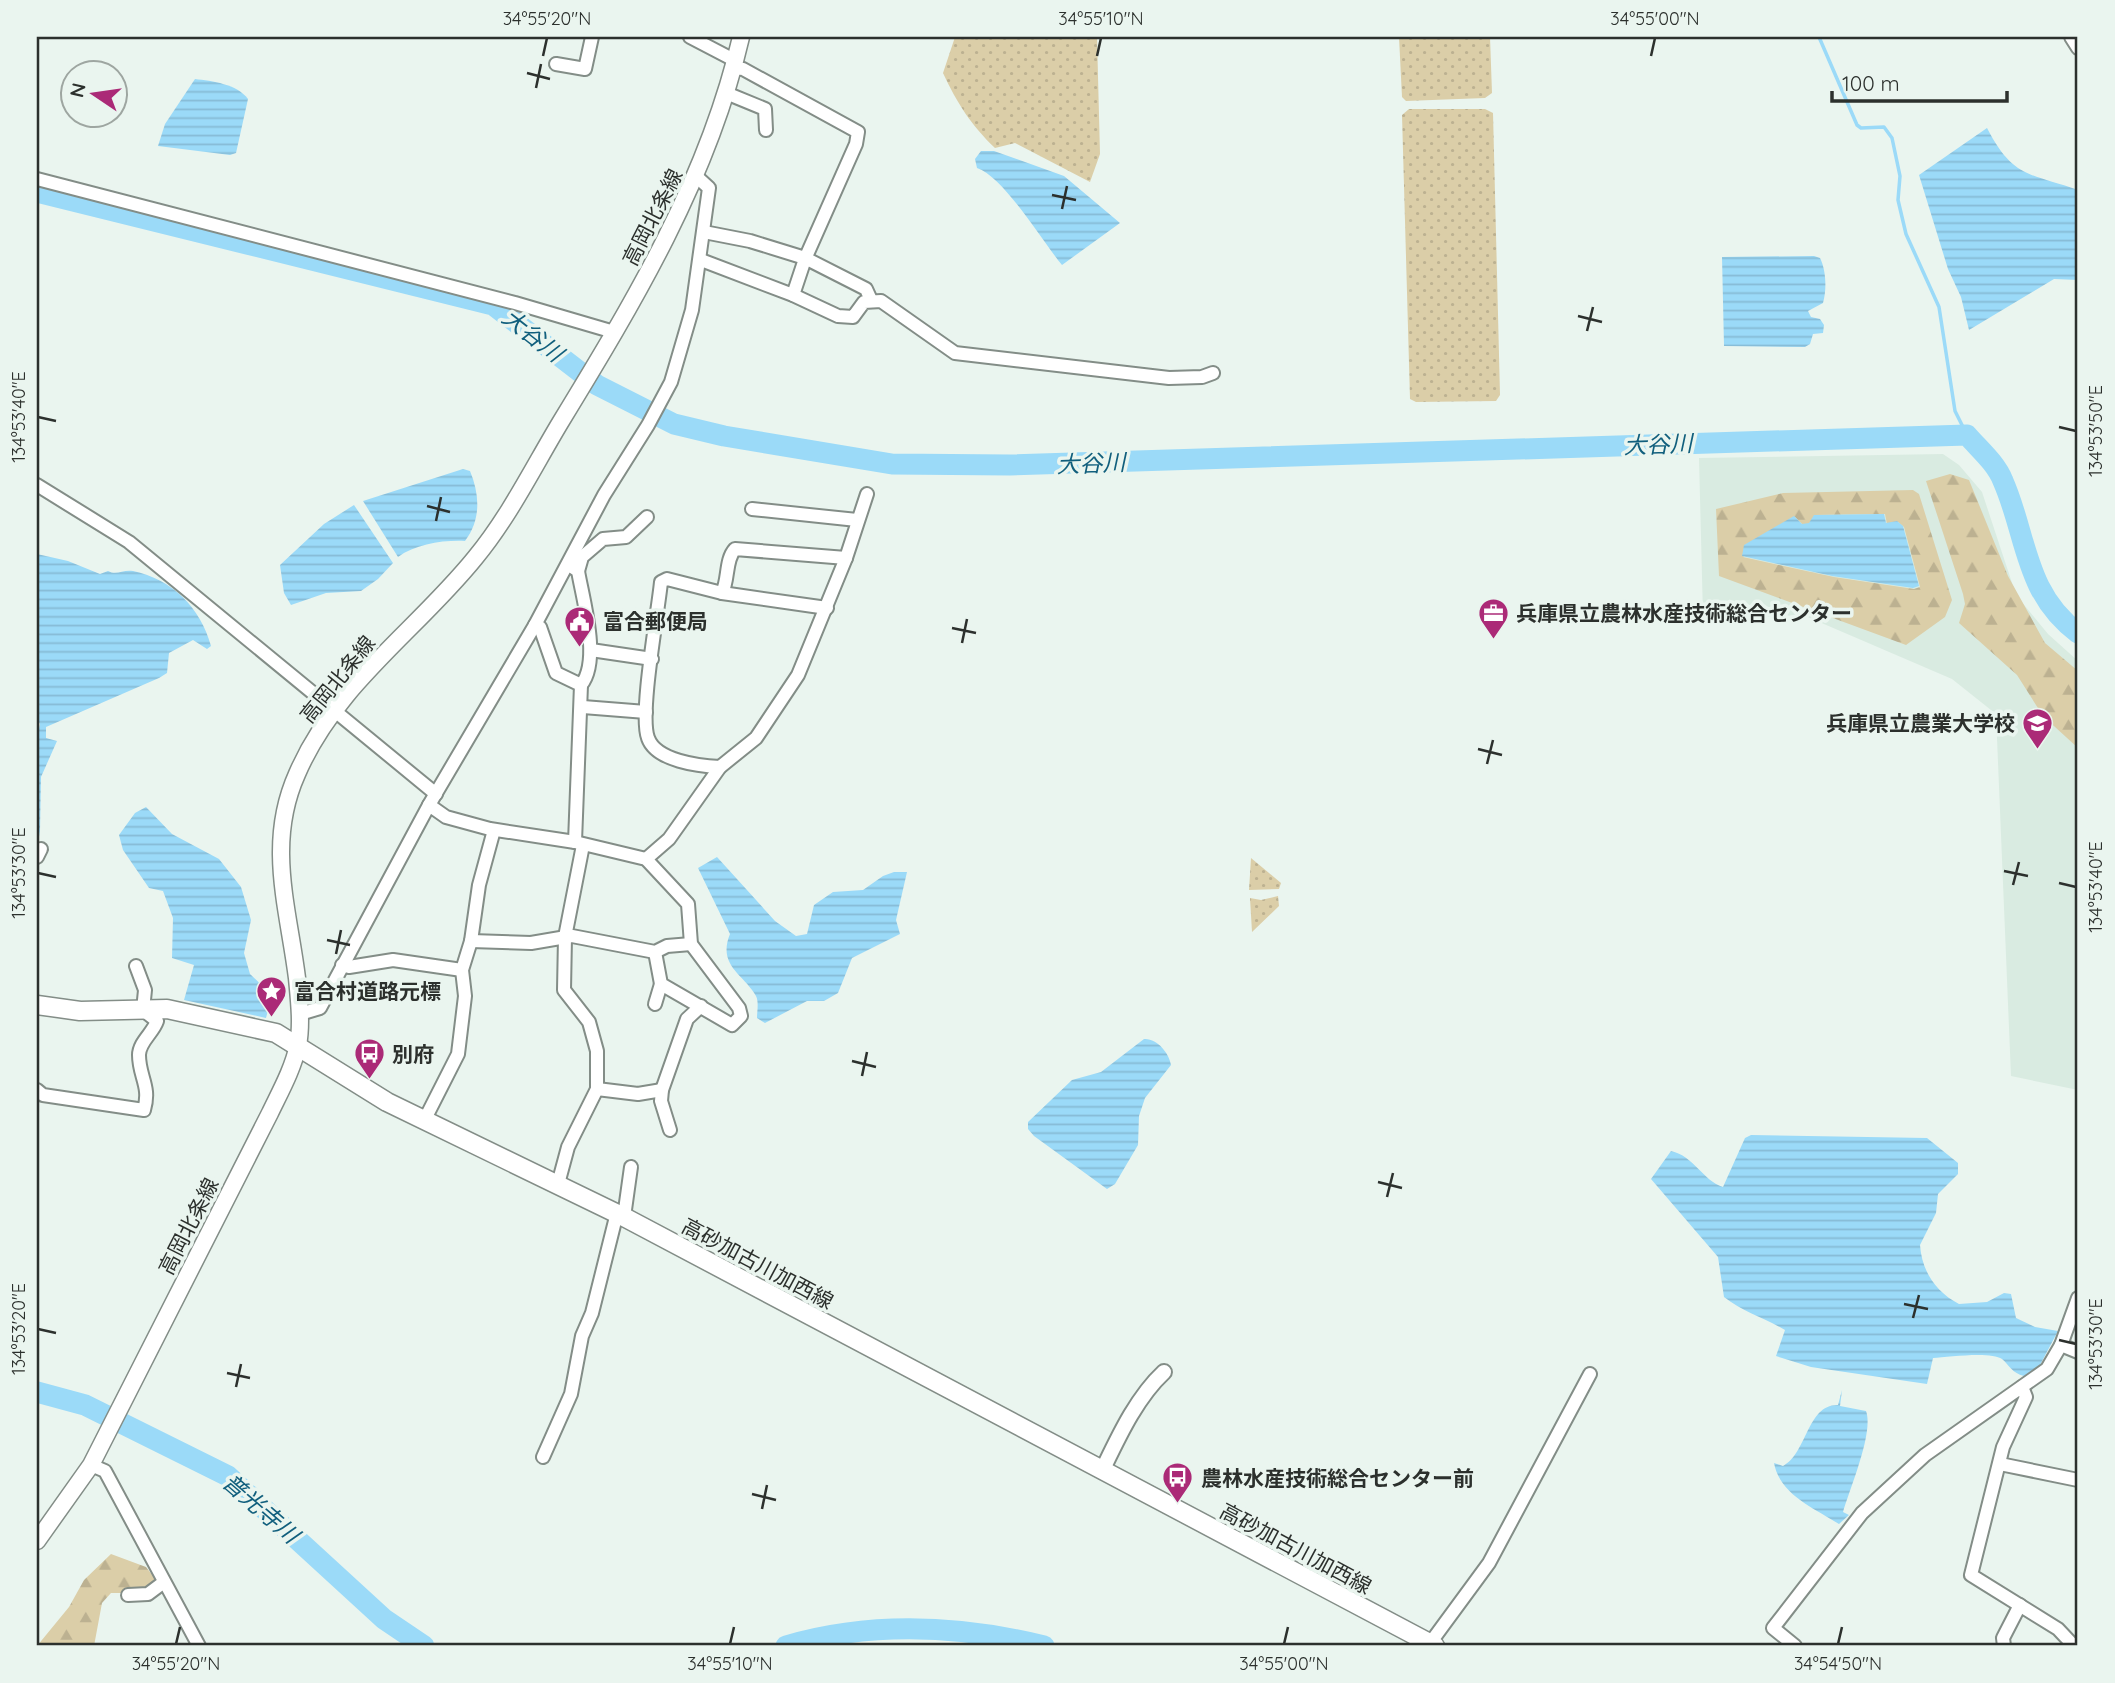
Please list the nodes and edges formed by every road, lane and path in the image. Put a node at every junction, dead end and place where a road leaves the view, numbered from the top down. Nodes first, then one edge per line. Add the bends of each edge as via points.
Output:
1 (592, 37) edge
2 (690, 37) edge
3 (741, 37) edge
4 (2071, 37) edge
5 (2078, 48) edge
6 (556, 64) dead end
7 (734, 64) junction
8 (726, 93) junction
9 (766, 130) dead end
10 (697, 177) junction
11 (37, 179) edge
12 (704, 232) junction
13 (805, 258) junction
14 (701, 260) junction
15 (793, 295) junction
16 (871, 300) junction
17 (614, 332) junction
18 (1213, 373) dead end
19 (37, 485) edge
20 (867, 494) dead end
21 (752, 509) dead end
22 (647, 517) dead end
23 (857, 520) junction
24 (846, 558) junction
25 (574, 568) junction
26 (722, 593) junction
27 (827, 608) junction
28 (535, 625) junction
29 (591, 650) junction
30 (652, 659) junction
31 (581, 685) junction
32 (583, 707) junction
33 (333, 711) junction
34 (646, 712) junction
35 (720, 767) junction
36 (432, 799) junction
37 (494, 830) junction
38 (579, 843) junction
39 (646, 859) junction
40 (565, 937) junction
41 (471, 941) junction
42 (691, 944) junction
43 (655, 953) junction
44 (342, 965) junction
45 (136, 966) dead end
46 (462, 970) junction
47 (662, 984) junction
48 (655, 1004) dead end
49 (37, 1005) edge
50 (701, 1006) junction
51 (143, 1010) junction
52 (300, 1014) junction
53 (298, 1045) junction
54 (597, 1089) junction
55 (37, 1090) edge
56 (663, 1090) junction
57 (424, 1121) junction
58 (670, 1130) dead end
59 (631, 1167) dead end
60 (558, 1184) junction
61 (620, 1215) junction
62 (2078, 1298) edge
63 (2061, 1345) junction
64 (2078, 1352) edge
65 (1164, 1372) dead end
66 (1590, 1374) dead end
67 (2022, 1387) junction
68 (543, 1457) dead end
69 (2000, 1464) junction
70 (91, 1465) junction
71 (1102, 1471) junction
72 (2078, 1480) edge
73 (37, 1541) edge
74 (164, 1582) junction
75 (128, 1595) dead end
76 (2020, 1605) junction
77 (1431, 1645) edge
78 (199, 1646) edge
79 (1794, 1646) edge
80 (2004, 1646) edge
81 (2074, 1646) edge

1 - 6 street via 585,69
2 - 7 street
3 - 7 main road, 高岡北条線
4 - 5 street
7 - 8 main road, 高岡北条線
7 - 13 street via 858,132
8 - 9 street via 765,109
8 - 10 main road, 高岡北条線
10 - 12 street via 709,188
10 - 17 main road, 高岡北条線 via 664,247
11 - 17 street
12 - 13 street
12 - 14 street
13 - 15 street
13 - 16 street via 866,289
14 - 15 street
14 - 25 street via 671,382 604,495
15 - 16 street via 838,316 853,317
16 - 18 street via 881,301 955,353 1169,378
17 - 33 main road, 高岡北条線 via 479,554 366,670
19 - 33 street via 129,542
20 - 23 street
21 - 23 street
22 - 25 street via 626,537 603,539
23 - 24 street
24 - 26 street via 735,549 729,555
24 - 27 street
25 - 28 street
25 - 29 street
26 - 27 street
26 - 30 street via 667,579 661,582
27 - 35 street via 798,675 756,738
28 - 31 street via 540,627 556,673
28 - 36 street
29 - 30 street
29 - 31 street
30 - 34 street
31 - 32 street
32 - 34 street
32 - 38 street
33 - 36 street
33 - 52 main road, 高岡北条線 via 297,772 280,832 282,892
34 - 35 street via 648,738 659,750 695,765
35 - 39 street via 669,839
36 - 37 street via 446,817
36 - 44 street
37 - 38 street
37 - 41 street via 479,885
38 - 39 street
38 - 40 street
39 - 42 street via 688,904
40 - 41 street via 531,943
40 - 43 street
40 - 54 street via 564,990 589,1022 597,1051
41 - 46 street
42 - 43 street via 667,946
42 - 50 street via 741,1016 732,1025
43 - 47 street
44 - 46 street via 393,960
44 - 52 street via 320,1008
45 - 51 street via 145,990
46 - 57 street via 465,996 458,1054
47 - 48 street
47 - 50 street
49 - 51 main road, 高砂加古川加西線 via 80,1011
50 - 56 street via 687,1018
51 - 53 main road, 高砂加古川加西線 via 206,1016 276,1033
51 - 55 street via 157,1021 139,1055 148,1090 144,1110 43,1095
52 - 53 main road, 高岡北条線
53 - 57 main road, 高砂加古川加西線 via 357,1085
53 - 70 main road, 高岡北条線 via 270,1113
54 - 56 street via 638,1094
54 - 60 street via 568,1147
56 - 58 street via 661,1101
57 - 60 main road, 高砂加古川加西線
59 - 61 street
60 - 61 main road, 高砂加古川加西線
61 - 68 street via 582,1336 571,1394
61 - 71 main road, 高砂加古川加西線
62 - 63 street
63 - 64 street
63 - 67 street via 2047,1368
65 - 71 street via 1120,1434
66 - 77 street via 1489,1563
67 - 69 street via 2026,1396 2008,1431
67 - 79 street via 1925,1455 1862,1513 1773,1628
69 - 72 street
69 - 76 street via 1971,1576
70 - 73 main road, 高岡北条線
70 - 74 street via 105,1471
71 - 77 main road, 高砂加古川加西線
74 - 75 street via 148,1594
74 - 78 street
76 - 80 street via 2003,1638
76 - 81 street via 2058,1629

